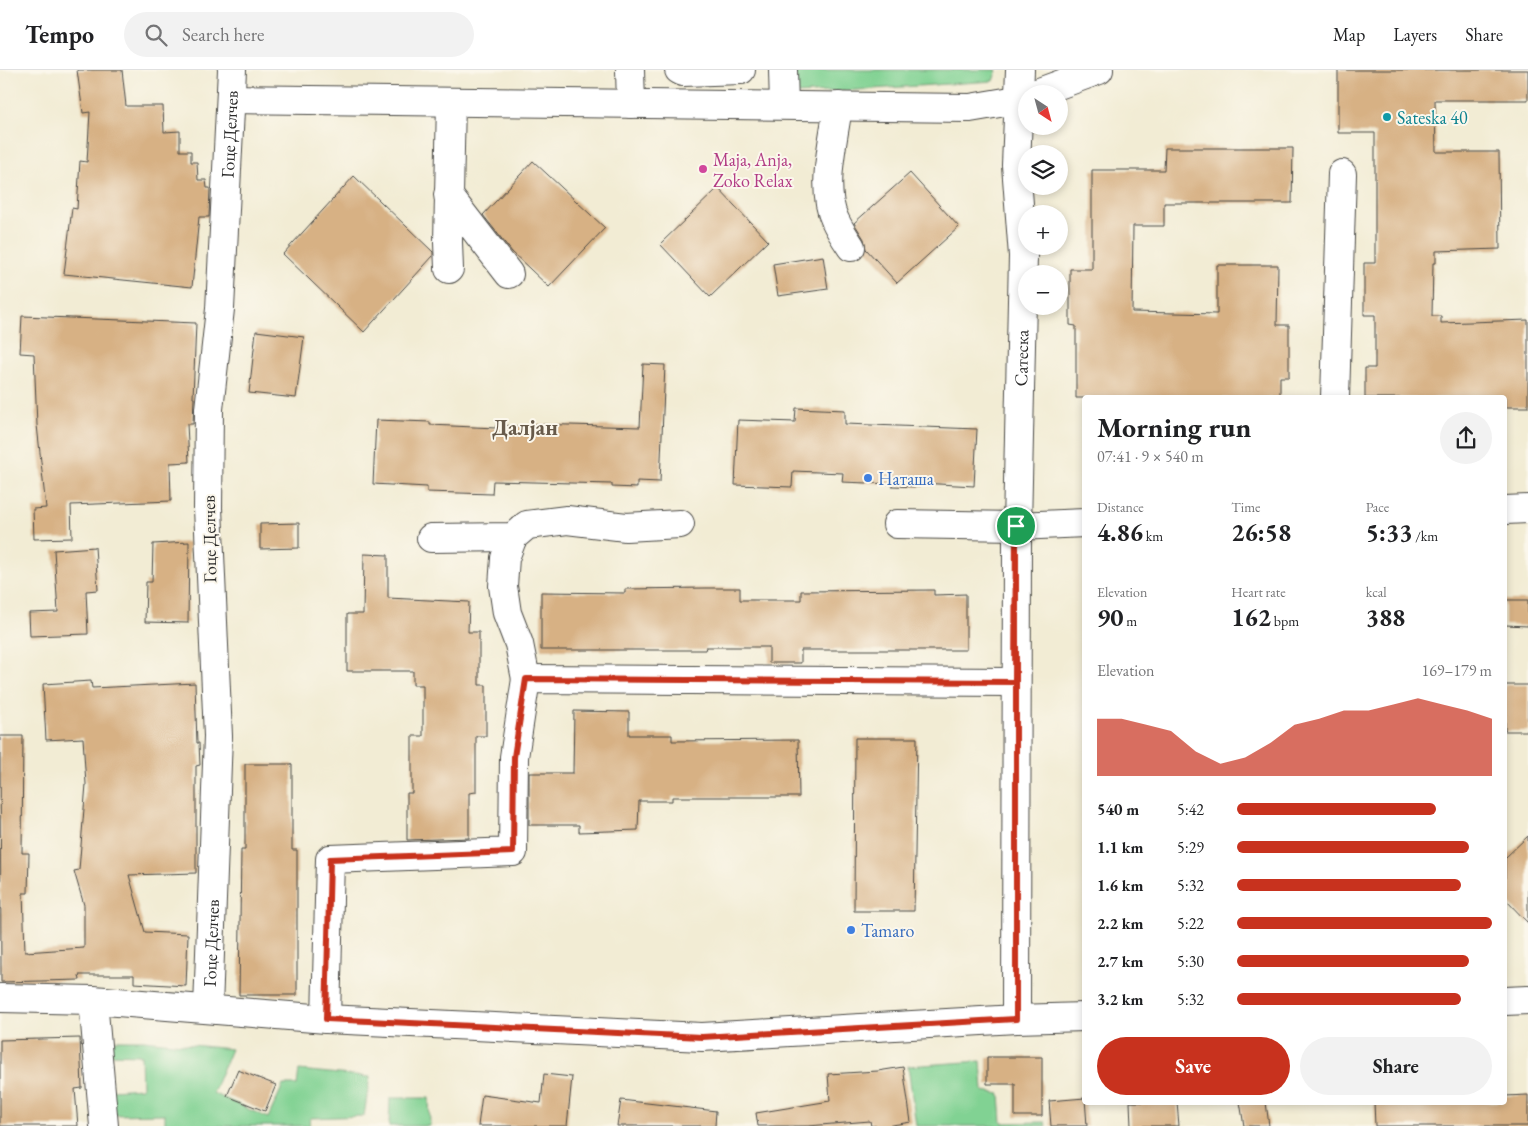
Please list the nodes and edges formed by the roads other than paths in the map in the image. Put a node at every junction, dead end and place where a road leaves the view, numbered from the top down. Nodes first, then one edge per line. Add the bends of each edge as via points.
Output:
1 (232, 70) edge
2 (630, 70) edge
3 (679, 70) edge
4 (741, 70) edge
5 (783, 70) edge
6 (1020, 70) edge
7 (1099, 70) edge
8 (1023, 85) edge
9 (1058, 85) edge
10 (230, 99) junction
11 (1018, 99) edge
12 (451, 102) junction
13 (631, 104) junction
14 (784, 105) junction
15 (838, 106) junction
16 (1020, 135) edge
17 (1342, 174) dead end
18 (448, 195) junction
19 (851, 247) dead end
20 (449, 269) dead end
21 (509, 274) dead end
22 (1335, 395) edge
23 (1528, 509) edge
24 (1507, 510) edge
25 (680, 524) dead end
26 (897, 524) dead end
27 (1082, 524) edge
28 (1016, 526) junction
29 (513, 537) junction
30 (431, 538) dead end
31 (526, 679) junction
32 (1015, 682) junction
33 (0, 998) edge
34 (94, 1000) junction
35 (1528, 1000) edge
36 (1507, 1001) edge
37 (208, 1008) junction
38 (1082, 1017) edge
39 (326, 1019) junction
40 (1016, 1019) junction
41 (104, 1126) edge

1 - 10 street, Гоце Делчев
2 - 13 street
3 - 4 street
5 - 14 street
6 - 8 street, Сатеска
7 - 9 street
10 - 12 street
10 - 37 street, Гоце Делчев via 220,309 209,409 208,518 218,736
11 - 15 street via 970,108
12 - 13 street
12 - 18 street
13 - 14 street
14 - 15 street
15 - 19 street via 828,196 834,219
16 - 28 street, Сатеска via 1016,165 1024,256
17 - 22 street
18 - 20 street
18 - 21 street
23 - 24 street
25 - 29 street via 626,527 567,520 526,525
26 - 28 street
27 - 28 street
28 - 32 street, Сатеска
28 - 40 street
29 - 30 street
29 - 31 street via 505,558 503,586
31 - 32 street
31 - 39 street via 514,757 513,852 330,859
32 - 40 street, Сатеска
33 - 34 street, Гоце Делчев
34 - 37 street, Гоце Делчев
34 - 41 street
35 - 36 street
37 - 39 street, Гоце Делчев
38 - 40 street, Гоце Делчев
39 - 40 street, Гоце Делчев via 702,1037

